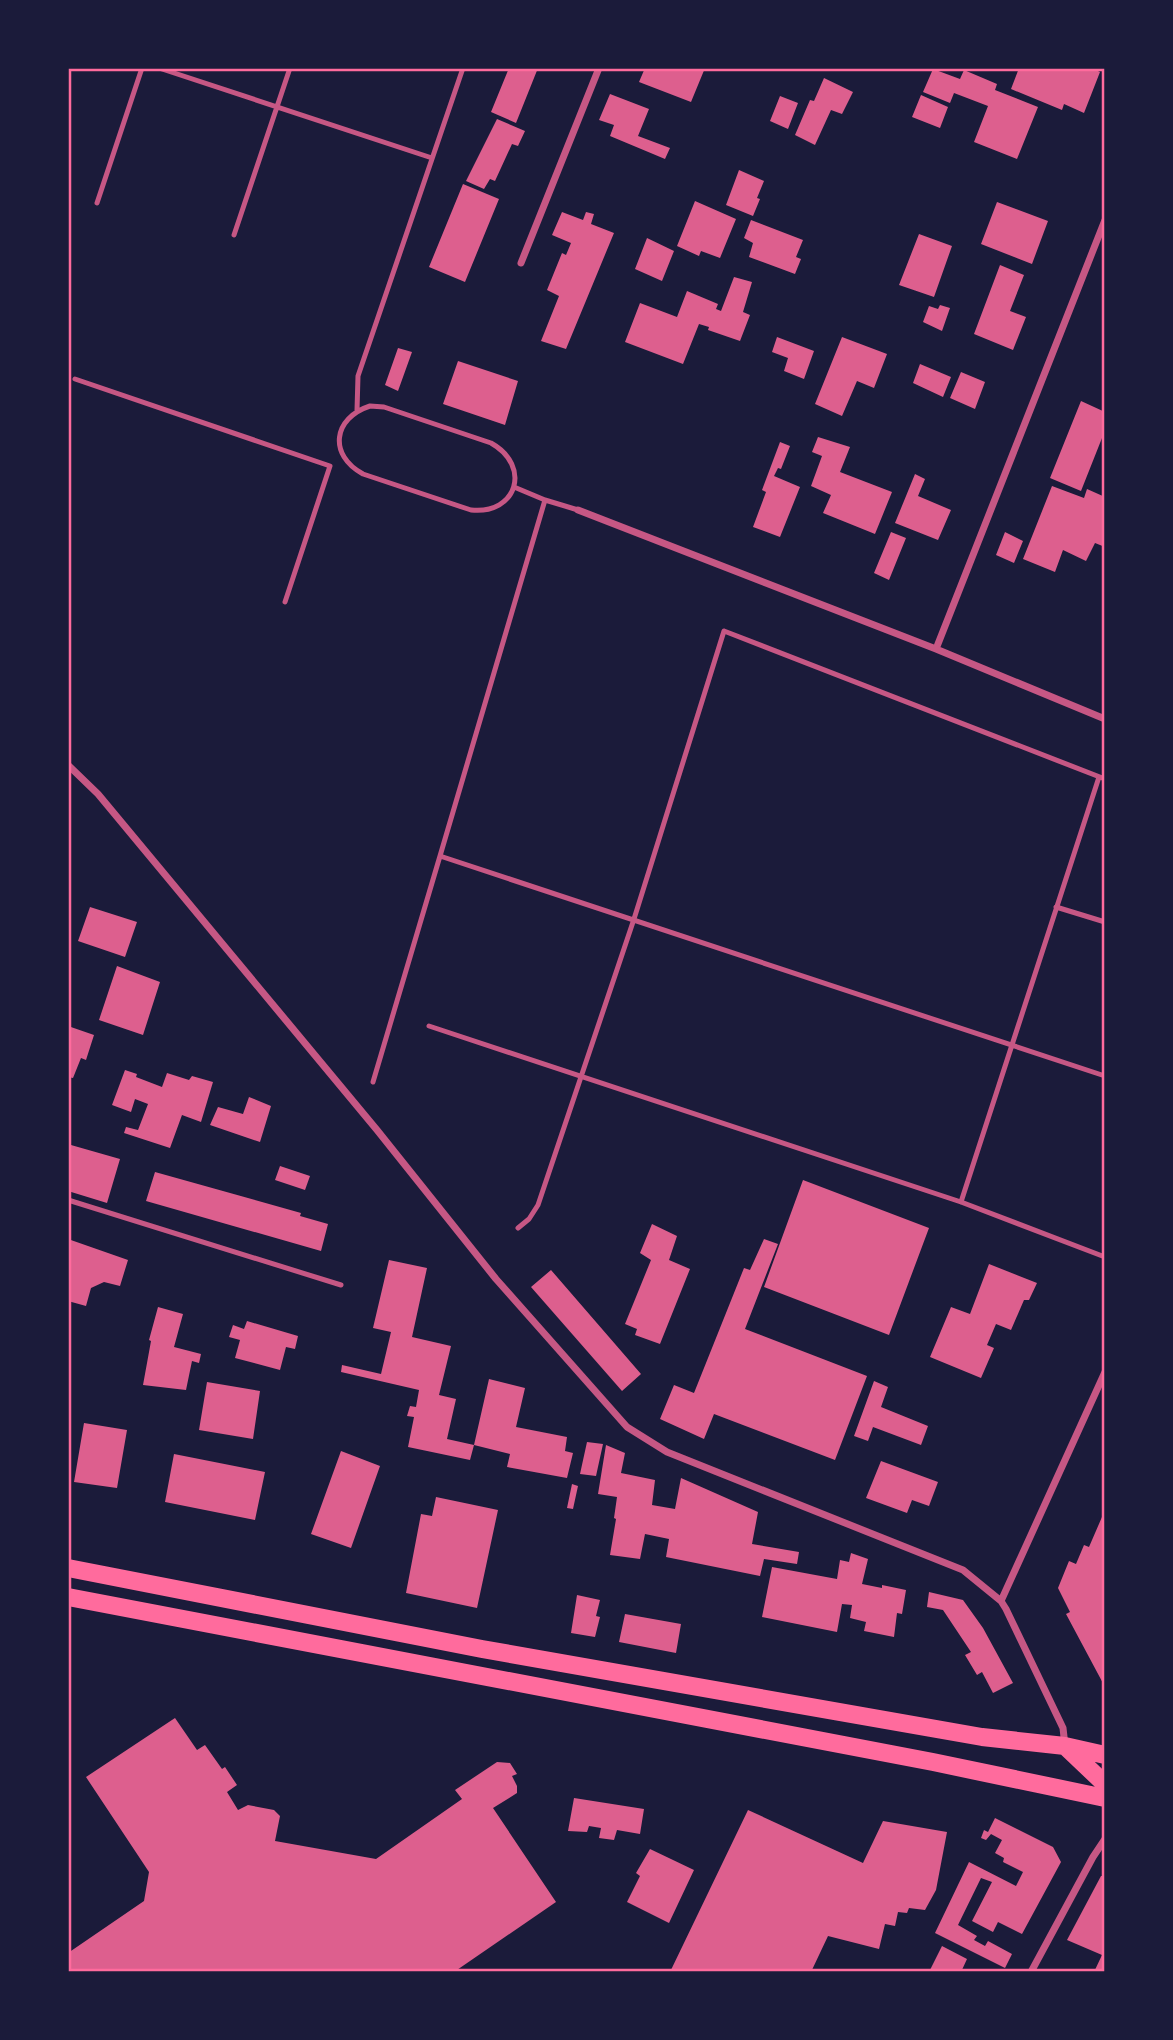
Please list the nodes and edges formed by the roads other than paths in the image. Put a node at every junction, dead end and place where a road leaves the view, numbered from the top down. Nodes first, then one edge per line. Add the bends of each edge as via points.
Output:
1 (142, 68) edge
2 (159, 68) edge
3 (290, 68) edge
4 (463, 68) edge
5 (599, 68) edge
6 (277, 107) junction
7 (432, 158) junction
8 (96, 203) dead end
9 (1105, 220) edge
10 (234, 235) dead end
11 (521, 263) dead end
12 (75, 379) dead end
13 (357, 410) junction
14 (343, 456) junction
15 (330, 466) junction
16 (514, 487) junction
17 (545, 500) junction
18 (578, 510) joint
19 (285, 602) dead end
20 (936, 649) junction
21 (1105, 719) edge
22 (68, 765) edge
23 (1102, 778) edge
24 (440, 856) junction
25 (1056, 907) junction
26 (634, 919) junction
27 (1105, 922) edge
28 (429, 1026) dead end
29 (1012, 1045) junction
30 (581, 1076) junction
31 (1105, 1076) edge
32 (373, 1082) dead end
33 (68, 1200) edge
34 (961, 1202) junction
35 (517, 1228) dead end
36 (1105, 1256) edge
37 (341, 1285) dead end
38 (1105, 1372) edge
39 (68, 1568) edge
40 (68, 1597) edge
41 (1001, 1601) junction
42 (1065, 1746) junction
43 (1105, 1755) edge
44 (1105, 1784) edge
45 (1105, 1798) edge
46 (1105, 1839) edge
47 (1031, 1972) edge

1 - 8 lane
2 - 6 lane
3 - 6 lane
4 - 7 lane
5 - 11 street
6 - 7 lane
6 - 10 lane
7 - 13 lane via 358,376
9 - 20 street
12 - 15 lane
13 - 14 lane via 340,430
13 - 16 lane via 384,407 491,443 512,460
14 - 15 lane
14 - 16 lane via 363,474 471,510 497,507
15 - 19 lane
16 - 17 lane
17 - 18 lane
17 - 24 lane
18 - 20 street
20 - 21 street
22 - 41 street via 99,794 496,1279 627,1427 667,1452 963,1570
23 - 25 lane
23 - 26 lane via 724,631
24 - 26 lane
24 - 32 lane
25 - 27 lane
25 - 29 lane
26 - 29 lane
26 - 30 lane
28 - 30 lane
29 - 31 lane
29 - 34 lane
30 - 34 lane
30 - 35 lane via 538,1205
33 - 37 lane
34 - 36 lane
38 - 41 street
39 - 42 main road via 482,1649 982,1737
40 - 45 main road
41 - 42 street via 1063,1728
42 - 43 main road
42 - 44 main road
46 - 47 street

